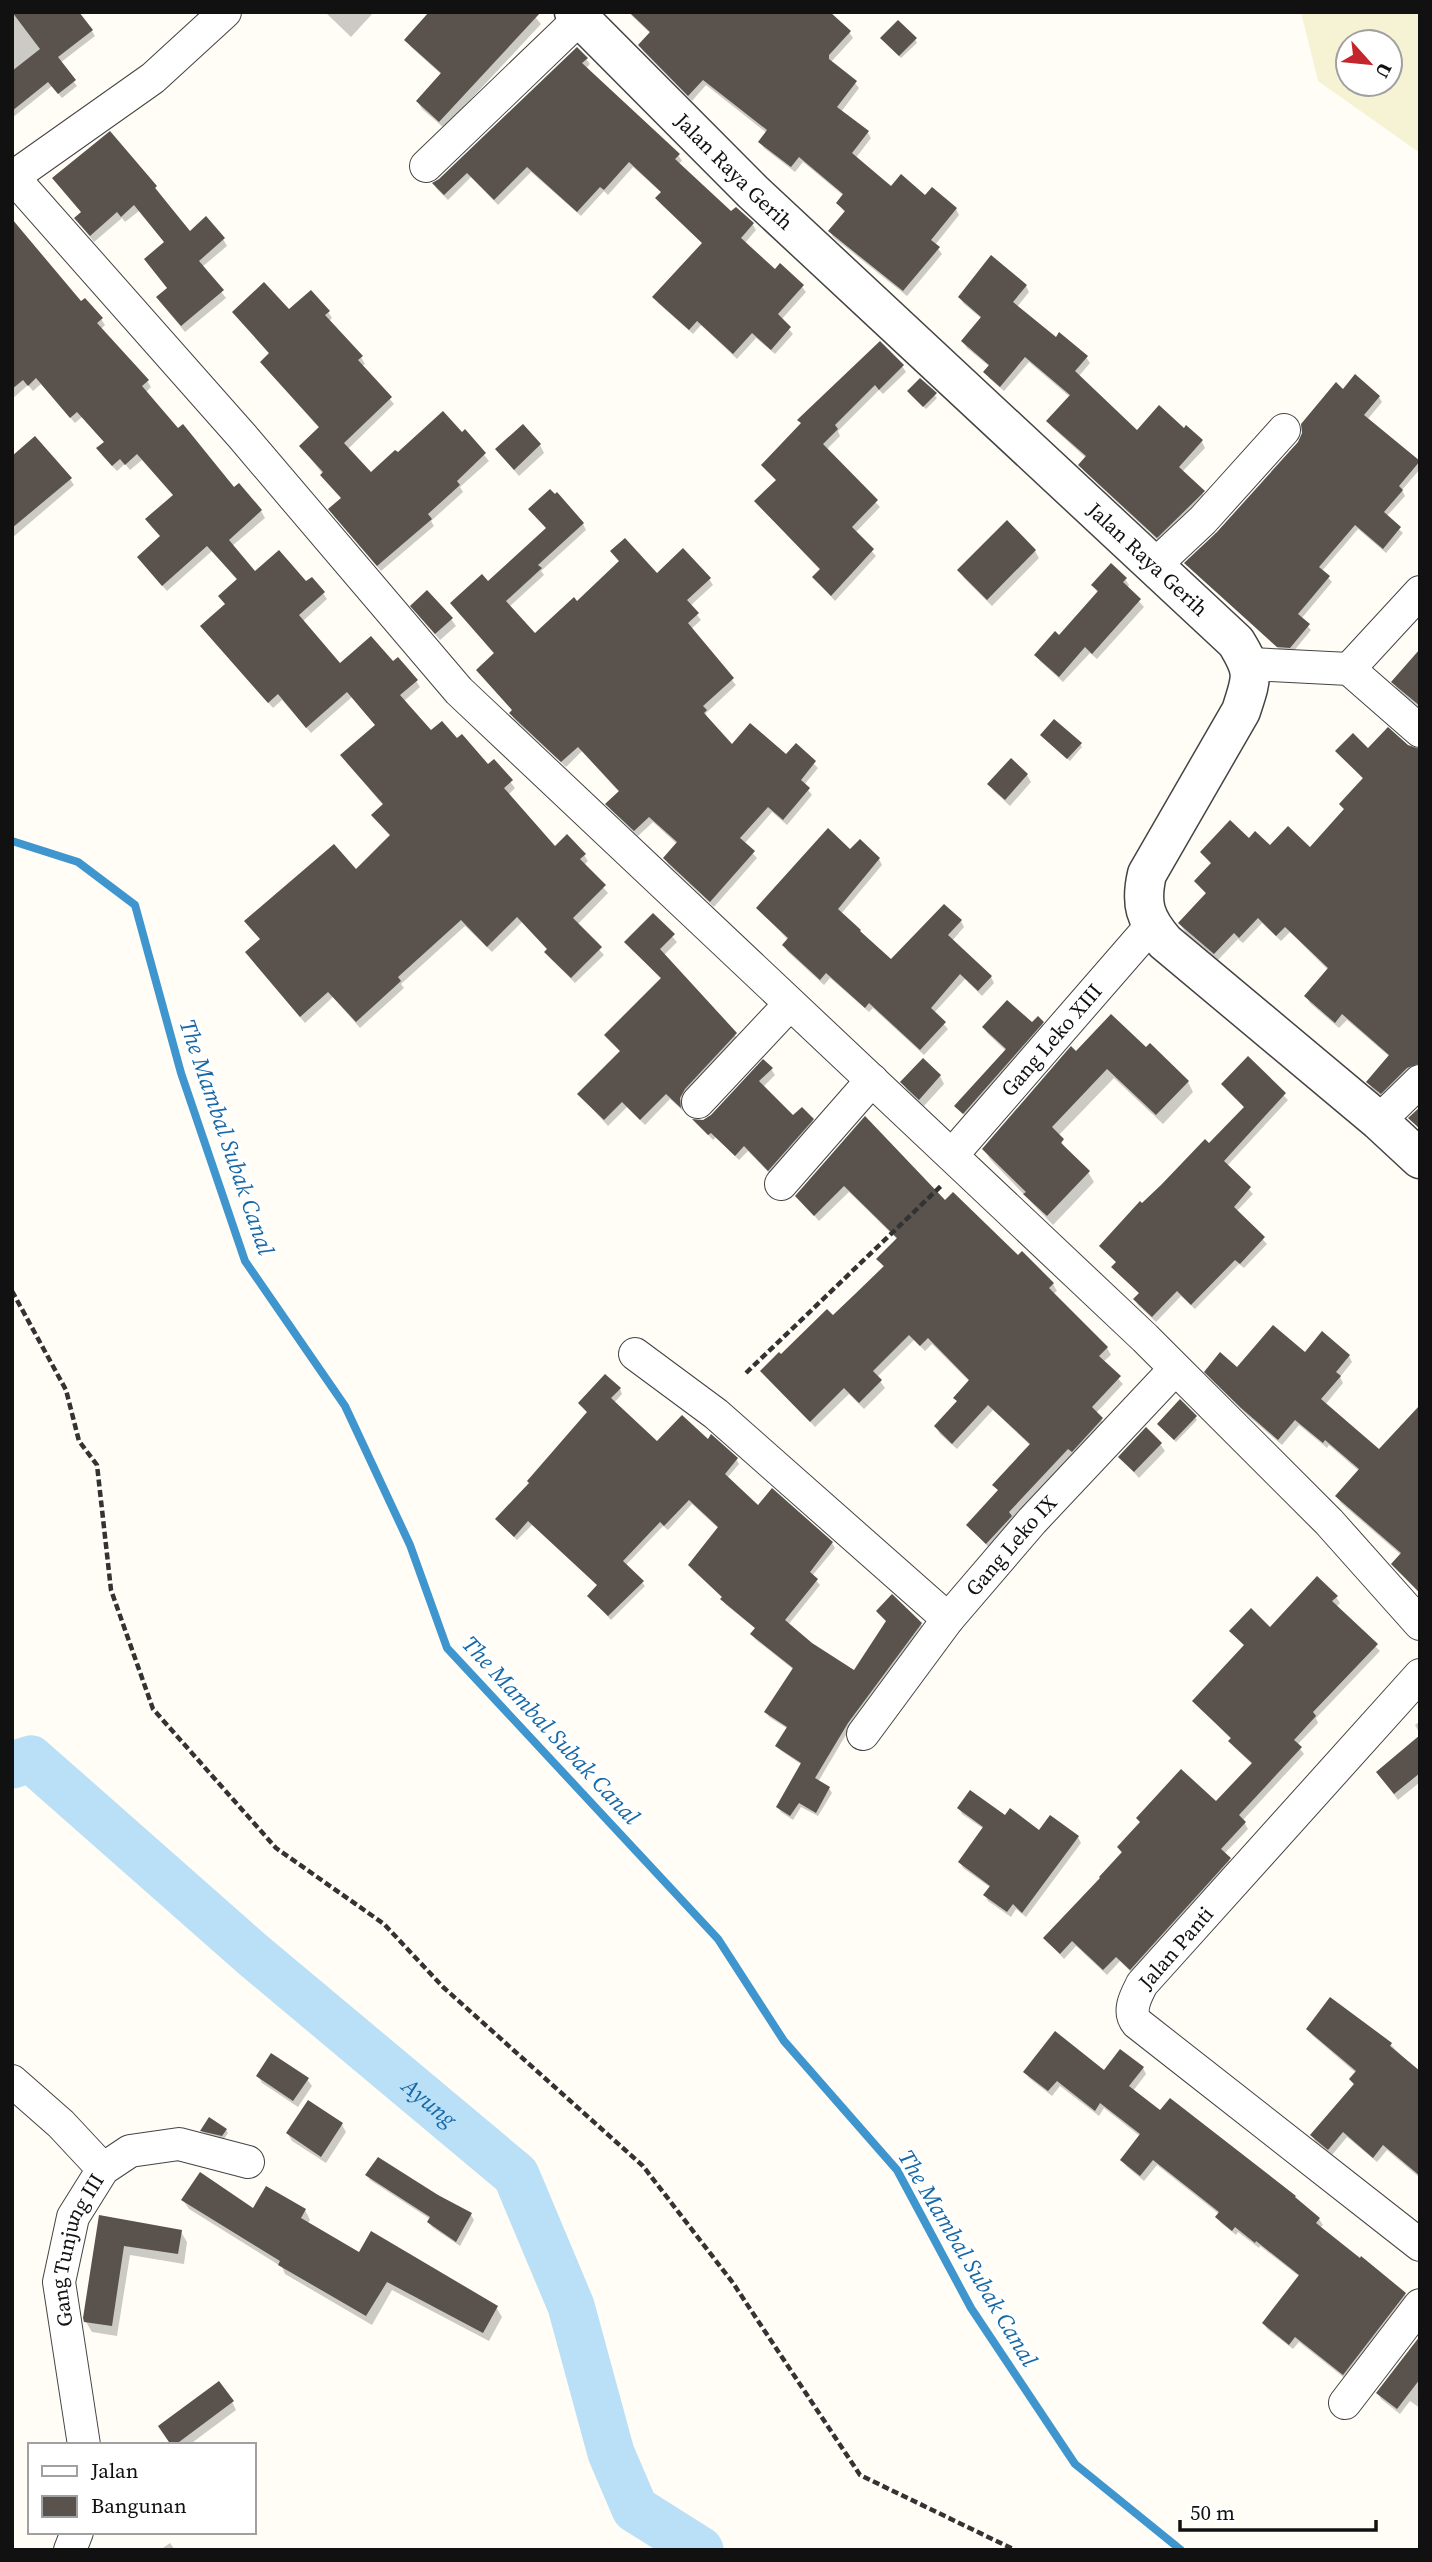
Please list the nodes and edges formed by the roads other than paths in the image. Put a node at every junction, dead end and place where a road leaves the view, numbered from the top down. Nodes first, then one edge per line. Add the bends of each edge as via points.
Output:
1 (225, 12) edge
2 (577, 15) edge
3 (426, 166) dead end
4 (13, 177) edge
5 (1284, 430) dead end
6 (1155, 565) junction
7 (1420, 592) edge
8 (1250, 664) junction
9 (1349, 668) junction
10 (1420, 731) edge
11 (1151, 926) junction
12 (790, 1004) junction
13 (872, 1080) junction
14 (1420, 1081) edge
15 (698, 1102) dead end
16 (1379, 1121) junction
17 (1420, 1159) edge
18 (956, 1161) junction
19 (780, 1184) dead end
20 (635, 1354) dead end
21 (1175, 1369) junction
22 (948, 1619) junction
23 (1420, 1624) edge
24 (1420, 1675) edge
25 (863, 1734) dead end
26 (12, 2081) edge
27 (248, 2162) dead end
28 (103, 2169) junction
29 (1420, 2245) edge
30 (1420, 2305) edge
31 (1345, 2403) dead end
32 (85, 2443) edge

1 - 4 street via 153,78
2 - 3 street
2 - 6 street, Jalan Raya Gerih via 753,192
4 - 12 street via 459,691
5 - 6 street via 1203,520
6 - 8 street, Jalan Raya Gerih via 1236,642
7 - 9 street
8 - 9 street
8 - 11 street via 1250,683 1241,711 1147,874 1143,894
9 - 10 street
11 - 16 street
11 - 18 street, Gang Leko XIII
12 - 13 street
12 - 15 street
13 - 18 street
13 - 19 street
14 - 16 street
16 - 17 street
18 - 21 street
20 - 22 street via 716,1414
21 - 22 street, Gang Leko IX via 1032,1521
21 - 23 street via 1329,1522
22 - 25 street, Gang Leko IX
24 - 29 street, Jalan Panti via 1142,1984 1132,2013 1137,2023
26 - 28 street
27 - 28 street, Gang Tunjung III via 179,2144 130,2151
28 - 32 street, Gang Tunjung III via 73,2217 59,2282
30 - 31 street

